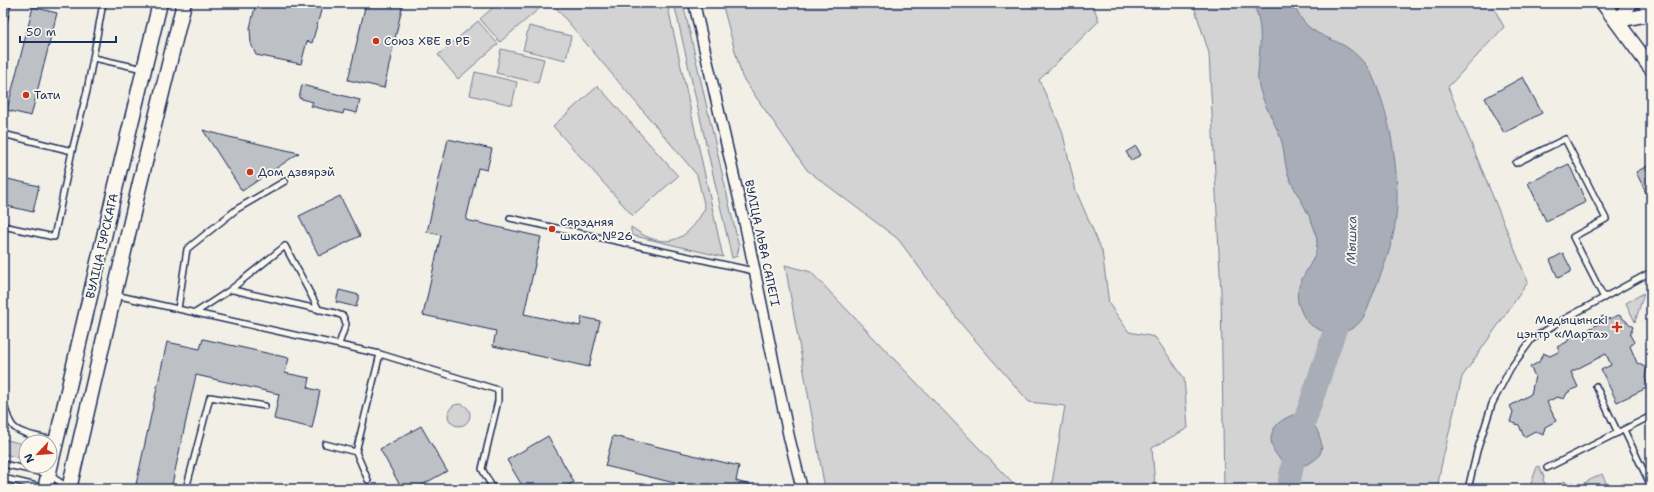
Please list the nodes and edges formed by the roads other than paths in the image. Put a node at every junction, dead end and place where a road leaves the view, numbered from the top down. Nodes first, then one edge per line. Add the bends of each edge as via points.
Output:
1 (8, 3) edge
2 (103, 3) edge
3 (160, 3) edge
4 (184, 3) edge
5 (694, 3) edge
6 (1603, 3) edge
7 (1631, 3) edge
8 (1645, 3) edge
9 (1651, 12) edge
10 (1617, 21) junction
11 (3, 25) edge
12 (94, 58) junction
13 (1651, 68) edge
14 (144, 70) junction
15 (162, 93) junction
16 (3, 134) edge
17 (72, 151) junction
18 (1516, 163) dead end
19 (285, 181) dead end
20 (510, 218) dead end
21 (3, 226) edge
22 (756, 271) junction
23 (1651, 272) edge
24 (91, 290) junction
25 (230, 290) junction
26 (114, 295) junction
27 (1604, 298) junction
28 (178, 309) junction
29 (319, 310) junction
30 (195, 313) junction
31 (339, 344) junction
32 (380, 354) junction
33 (1596, 386) dead end
34 (3, 402) edge
35 (265, 406) dead end
36 (1651, 416) edge
37 (1624, 430) junction
38 (1618, 433) junction
39 (28, 434) edge
40 (58, 436) edge
41 (325, 444) dead end
42 (356, 452) junction
43 (3, 464) edge
44 (18, 467) edge
45 (1547, 468) dead end
46 (48, 474) joint
47 (3, 478) edge
48 (368, 480) dead end
49 (492, 485) dead end
50 (1651, 486) edge
51 (45, 489) edge
52 (69, 489) edge
53 (186, 489) edge
54 (802, 489) edge
55 (1468, 489) edge

1 - 11 lane
2 - 12 lane
3 - 14 main road, ВУЛІЦА ГУРСКАГА
4 - 15 main road, ВУЛІЦА ГУРСКАГА
5 - 22 street, ВУЛІЦА ЛЬВА САПЕГІ
6 - 10 main road
7 - 10 street
8 - 9 main road
9 - 10 street
10 - 13 main road
12 - 14 lane
12 - 17 lane
14 - 15 main road via 158,82
14 - 24 main road, ВУЛІЦА ГУРСКАГА
15 - 26 main road, ВУЛІЦА ГУРСКАГА
16 - 17 lane
17 - 21 lane via 54,237
18 - 27 lane via 1566,139 1606,218 1573,237
19 - 28 lane via 237,209 187,249
20 - 22 lane
22 - 54 street, ВУЛІЦА ЛЬВА САПЕГІ
23 - 27 lane
24 - 26 main road
24 - 40 main road, ВУЛІЦА ГУРСКАГА
25 - 29 lane
25 - 29 lane via 285,246
25 - 30 lane
26 - 28 lane
26 - 52 main road, ВУЛІЦА ГУРСКАГА
27 - 55 lane via 1532,340 1510,369 1492,404
28 - 30 lane
29 - 31 lane via 343,316 346,324
30 - 31 lane
31 - 32 lane
32 - 42 lane
32 - 49 lane via 498,390 498,401 482,469
33 - 38 lane
34 - 39 lane via 15,429
35 - 53 lane via 210,398
36 - 37 lane
37 - 38 lane
37 - 50 lane
38 - 45 lane
41 - 42 lane
42 - 48 lane
43 - 44 lane
46 - 51 main road, ВУЛІЦА ГУРСКАГА
46 - 52 lane
47 - 51 lane
51 - 52 lane

